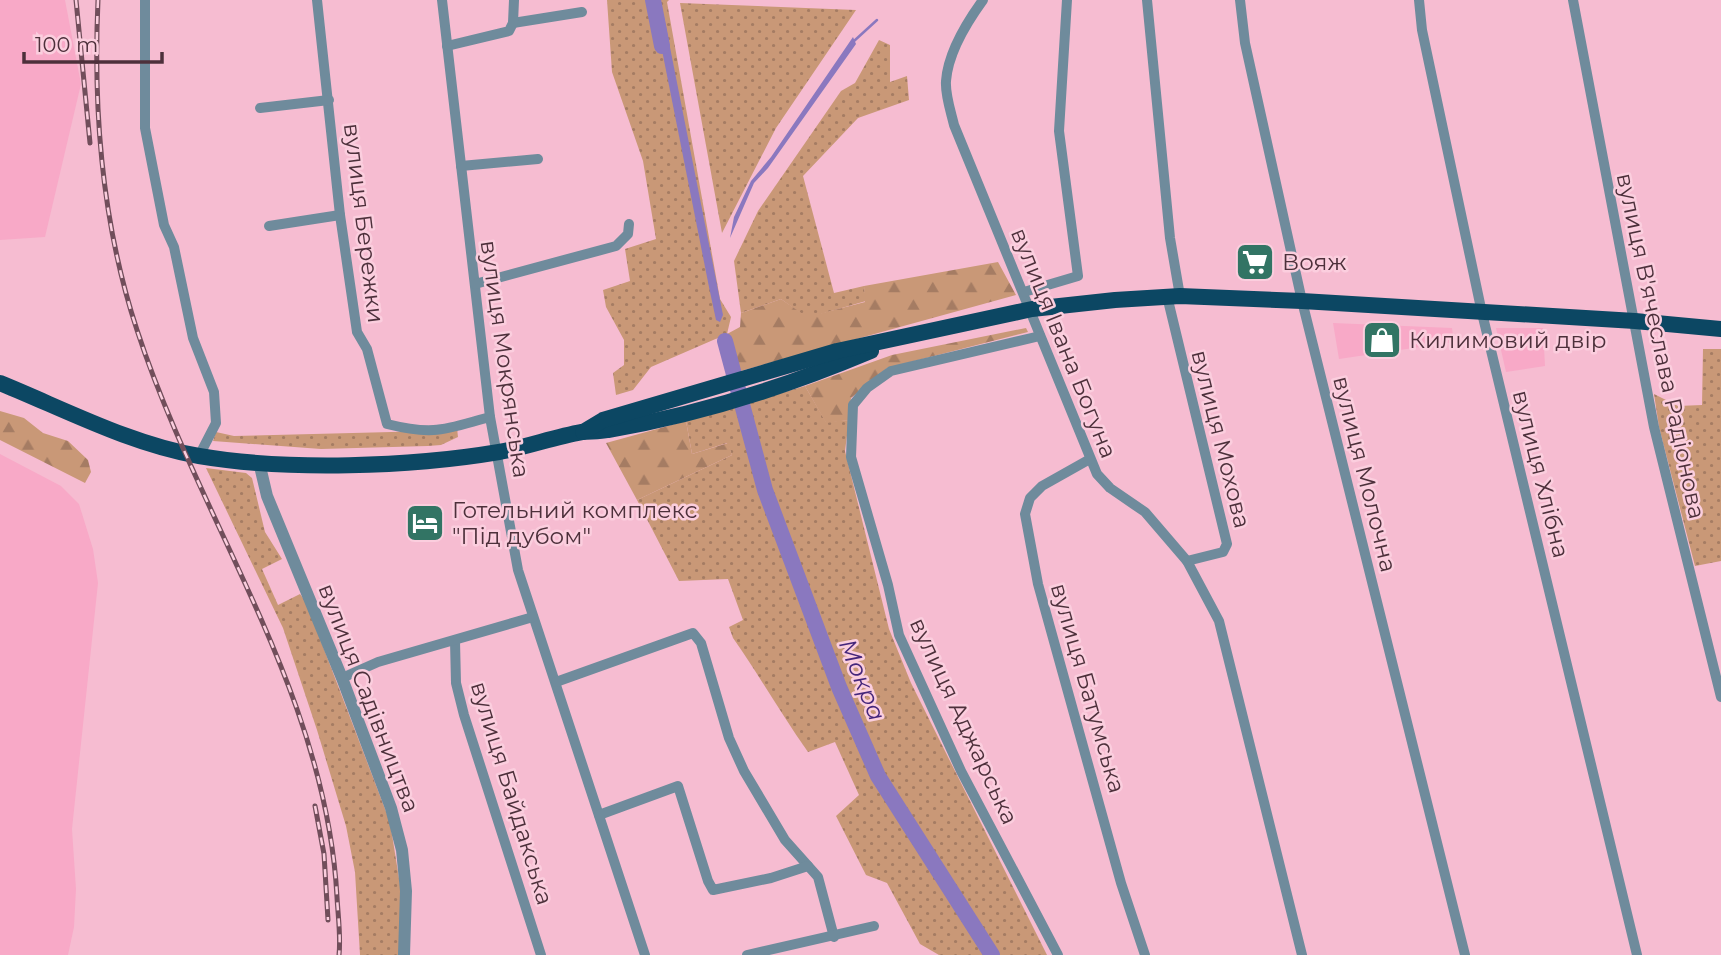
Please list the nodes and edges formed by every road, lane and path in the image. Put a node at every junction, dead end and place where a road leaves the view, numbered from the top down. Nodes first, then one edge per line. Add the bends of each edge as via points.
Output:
1 (145, 0) edge
2 (317, 0) edge
3 (442, 0) edge
4 (514, 0) edge
5 (983, 0) edge
6 (1067, 0) edge
7 (1147, 0) edge
8 (1240, 0) edge
9 (1419, 0) edge
10 (1573, 0) edge
11 (582, 12) dead end
12 (513, 23) junction
13 (447, 46) junction
14 (329, 100) junction
15 (260, 108) dead end
16 (538, 159) dead end
17 (461, 166) junction
18 (340, 215) junction
19 (629, 224) dead end
20 (269, 226) dead end
21 (475, 285) junction
22 (1024, 292) junction
23 (1173, 296) junction
24 (1302, 301) junction
25 (1032, 309) junction
26 (1482, 313) junction
27 (1635, 321) junction
28 (1721, 330) edge
29 (1040, 336) junction
30 (782, 374) junction
31 (0, 383) edge
32 (491, 417) junction
33 (583, 432) junction
34 (495, 452) junction
35 (199, 456) junction
36 (1090, 459) junction
37 (260, 462) junction
38 (1186, 561) junction
39 (533, 617) junction
40 (454, 641) junction
41 (342, 678) junction
42 (556, 682) junction
43 (1721, 697) edge
44 (598, 815) junction
45 (808, 866) junction
46 (874, 926) dead end
47 (834, 937) junction
48 (404, 955) edge
49 (541, 955) edge
50 (645, 955) edge
51 (747, 955) edge
52 (1058, 955) edge
53 (1146, 955) edge
54 (1301, 955) edge
55 (1465, 955) edge
56 (1637, 955) edge

1 - 35 street via 145,128 192,338 214,392 216,423
2 - 14 street, вулиця Бережки
3 - 13 street, вулиця Мокрянська
4 - 12 street
5 - 22 street, вулиця Івана Богуна via 959,41 946,83 954,125
6 - 22 street via 1059,131 1079,276
7 - 23 street, вулиця Мохова
8 - 24 street, вулиця Молочна via 1245,43
9 - 26 street, вулиця Хлібна
10 - 27 street, вулиця В'ячеслава Радіонова
11 - 12 street
12 - 13 street via 509,30
13 - 17 street, вулиця Мокрянська
14 - 15 street
14 - 18 street, вулиця Бережки
16 - 17 street
17 - 21 street, вулиця Мокрянська
18 - 20 street
18 - 32 street, вулиця Бережки via 357,332 367,349 387,424 437,432
19 - 21 street via 628,234 617,246
21 - 32 street, вулиця Мокрянська
22 - 25 street, вулиця Івана Богуна
23 - 24 highway
23 - 25 highway
23 - 38 street, вулиця Мохова via 1227,544 1223,552
24 - 26 highway
24 - 55 street, вулиця Молочна
25 - 29 street, вулиця Івана Богуна
25 - 30 highway via 902,338
26 - 27 highway
26 - 56 street, вулиця Хлібна
27 - 28 highway
27 - 43 street, вулиця В'ячеслава Радіонова via 1654,427
29 - 36 street, вулиця Івана Богуна
29 - 52 street, вулиця Аджарська via 891,370 853,405 851,457 899,635 961,771
30 - 33 highway via 679,397 603,420
30 - 33 highway via 684,414
31 - 35 highway via 153,444
32 - 34 street, вулиця Мокрянська
33 - 34 highway
34 - 37 highway via 385,464
34 - 39 street, вулиця Мокрянська via 518,570
35 - 37 highway
36 - 38 street, вулиця Івана Богуна via 1104,481 1145,512
36 - 53 street, вулиця Батумська via 1042,486 1030,498 1026,513 1038,584 1121,883
37 - 41 street, вулиця Садівництва via 267,496
38 - 54 street, вулиця Івана Богуна via 1219,621
39 - 40 street
39 - 42 street, вулиця Мокрянська
40 - 41 street via 378,662
40 - 49 street, вулиця Байдакська via 456,683 464,715
41 - 48 street, вулиця Садівництва via 402,849 407,891
42 - 44 street, вулиця Мокрянська
42 - 45 street via 693,633 701,643 729,738 744,771 785,840
44 - 45 street via 678,786 713,890
44 - 50 street, вулиця Мокрянська
45 - 47 street via 818,877
46 - 47 street
47 - 51 street

